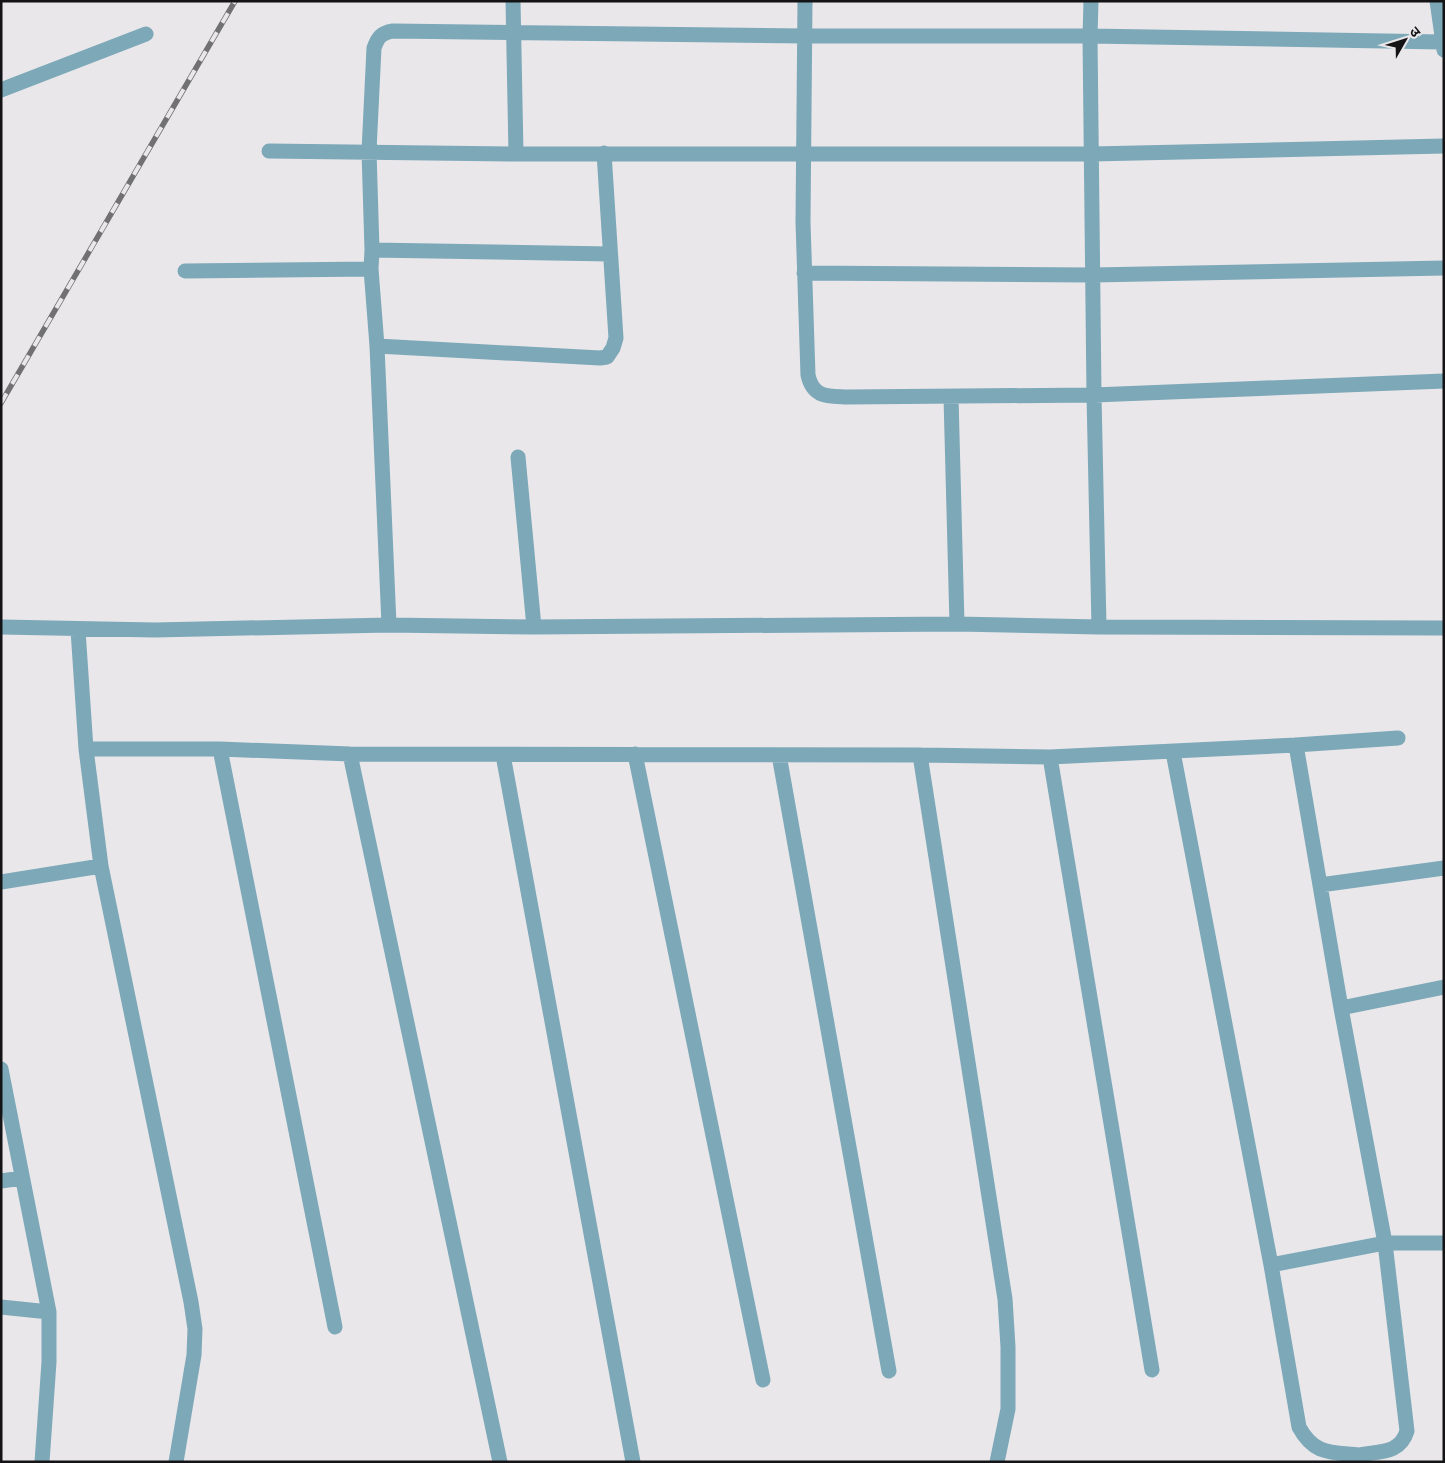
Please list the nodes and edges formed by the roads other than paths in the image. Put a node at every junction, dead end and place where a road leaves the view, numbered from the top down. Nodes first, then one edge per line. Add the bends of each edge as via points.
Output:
1 (514, 1) edge
2 (805, 1) edge
3 (1091, 1) edge
4 (1437, 1) edge
5 (514, 32) junction
6 (146, 34) dead end
7 (805, 36) junction
8 (1090, 36) junction
9 (1443, 46) edge
10 (1, 90) edge
11 (1444, 146) edge
12 (269, 151) dead end
13 (369, 152) junction
14 (604, 153) junction
15 (803, 153) junction
16 (516, 154) junction
17 (1092, 154) junction
18 (372, 250) junction
19 (610, 254) junction
20 (1444, 268) edge
21 (371, 269) junction
22 (185, 271) dead end
23 (804, 273) junction
24 (1093, 275) junction
25 (377, 346) junction
26 (1444, 381) edge
27 (1094, 395) junction
28 (951, 397) junction
29 (518, 457) dead end
30 (957, 624) junction
31 (389, 625) junction
32 (1, 627) edge
33 (534, 628) junction
34 (1099, 628) junction
35 (1444, 628) edge
36 (78, 630) junction
37 (1398, 738) dead end
38 (1296, 745) junction
39 (86, 748) junction
40 (220, 749) junction
41 (1173, 752) junction
42 (350, 754) junction
43 (635, 754) junction
44 (503, 755) junction
45 (780, 755) junction
46 (920, 755) junction
47 (1050, 757) junction
48 (101, 866) junction
49 (1444, 868) edge
50 (1, 882) edge
51 (1320, 885) junction
52 (1444, 987) edge
53 (1341, 1008) junction
54 (1, 1069) edge
55 (22, 1178) junction
56 (1, 1181) edge
57 (1385, 1243) junction
58 (1444, 1244) edge
59 (1271, 1265) junction
60 (1, 1307) edge
61 (49, 1312) junction
62 (335, 1327) dead end
63 (1152, 1370) dead end
64 (889, 1371) dead end
65 (763, 1380) dead end
66 (1359, 1458) edge
67 (42, 1462) edge
68 (176, 1462) edge
69 (500, 1462) edge
70 (634, 1462) edge
71 (997, 1462) edge

1 - 5 street
2 - 7 street
3 - 8 street
4 - 9 street
5 - 7 street
5 - 13 street via 385,32 374,48
5 - 16 street
6 - 10 street
7 - 8 street
7 - 15 street
8 - 9 street
8 - 17 street
11 - 17 street
12 - 13 street
13 - 16 street
13 - 18 street
14 - 15 street
14 - 16 street
14 - 19 street
15 - 17 street
15 - 23 street
17 - 24 street
18 - 19 street
18 - 21 street
19 - 25 street via 616,338 607,357
20 - 24 street
21 - 22 street
21 - 25 street
23 - 24 street
23 - 28 street via 808,375 810,386 817,392 826,396
24 - 27 street
25 - 31 street
26 - 27 street
27 - 28 street
27 - 34 street
28 - 30 street
29 - 33 street
30 - 33 street
30 - 34 street
31 - 33 street
31 - 36 street
32 - 36 street
34 - 35 street
36 - 39 street
37 - 38 street
38 - 41 street
38 - 51 street
39 - 40 street
39 - 48 street
40 - 42 street
40 - 62 street
41 - 47 street
41 - 59 street
42 - 44 street
42 - 69 street
43 - 44 street
43 - 45 street
43 - 65 street
44 - 70 street
45 - 46 street
45 - 64 street
46 - 47 street
46 - 71 street via 1005,1299 1008,1409
47 - 63 street
48 - 50 street
48 - 68 street via 195,1329 194,1356
49 - 51 street
51 - 53 street
52 - 53 street
53 - 57 street
54 - 55 street
55 - 56 street
55 - 61 street
57 - 58 street
57 - 59 street
57 - 66 street via 1407,1431 1400,1445
59 - 66 street via 1298,1427 1311,1445
60 - 61 street
61 - 67 street

